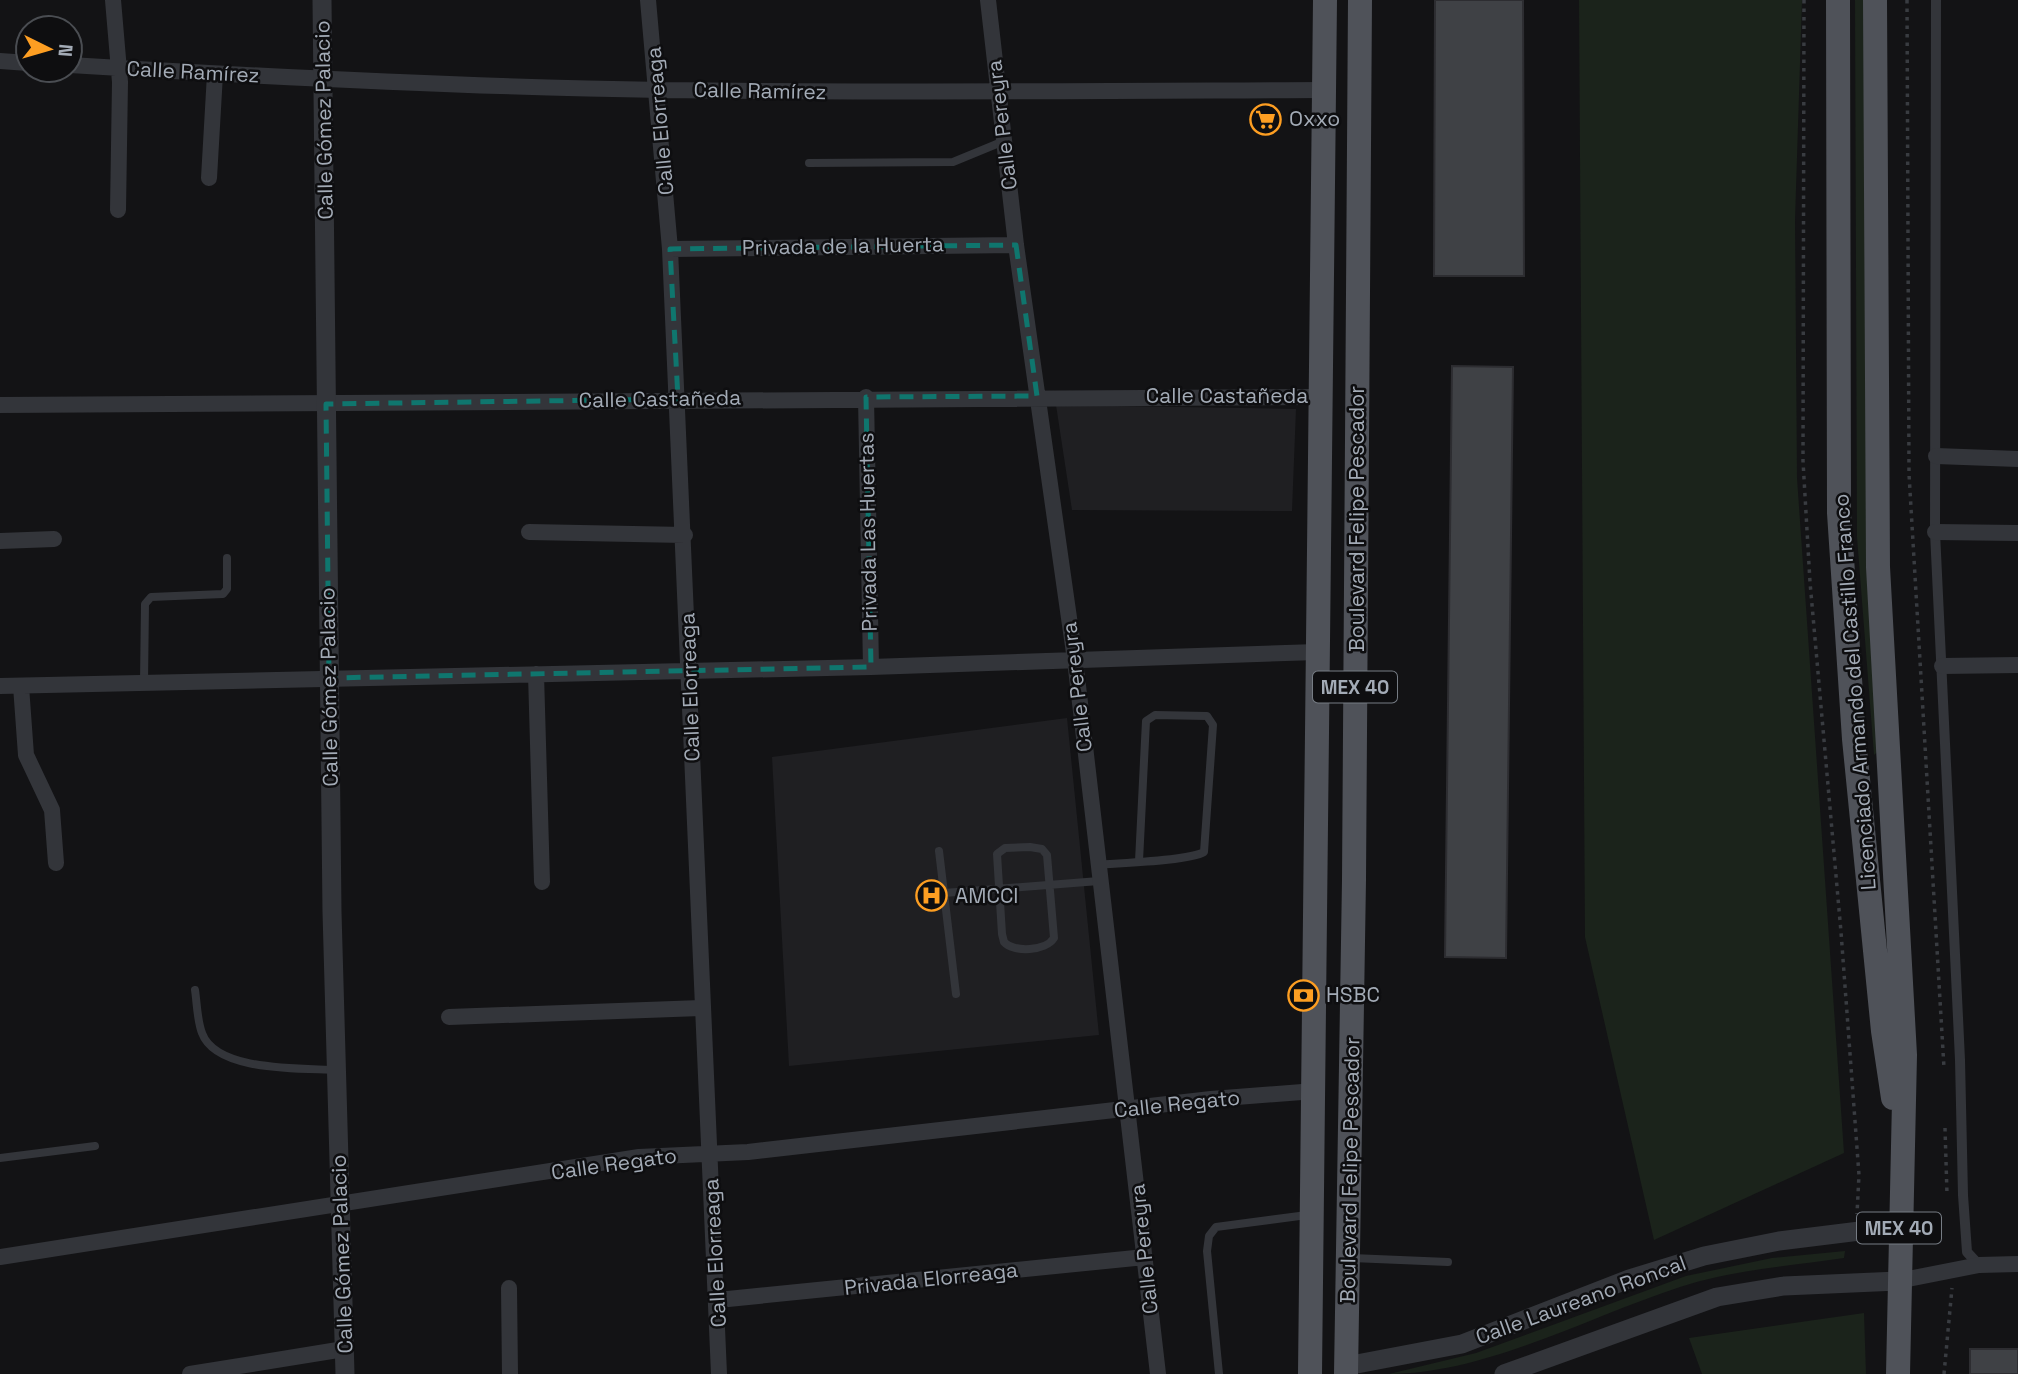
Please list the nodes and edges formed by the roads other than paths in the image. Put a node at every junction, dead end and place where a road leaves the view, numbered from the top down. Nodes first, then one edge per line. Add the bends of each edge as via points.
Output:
1 (113, 0) edge
2 (322, 0) edge
3 (648, 0) edge
4 (988, 0) edge
5 (1325, 0) edge
6 (1360, 0) edge
7 (1839, 0) edge
8 (1875, 0) edge
9 (1936, 0) edge
10 (84, 66) edge
11 (119, 68) junction
12 (215, 74) junction
13 (324, 78) junction
14 (658, 90) junction
15 (1324, 90) junction
16 (998, 93) junction
17 (1360, 112) junction
18 (1004, 141) junction
19 (809, 163) dead end
20 (209, 178) dead end
21 (118, 210) dead end
22 (1016, 244) junction
23 (670, 248) junction
24 (1037, 396) junction
25 (866, 397) junction
26 (1321, 397) junction
27 (677, 398) junction
28 (326, 404) junction
29 (0, 405) edge
30 (1936, 456) junction
31 (2018, 459) edge
32 (529, 532) dead end
33 (1935, 532) junction
34 (2018, 534) edge
35 (684, 535) junction
36 (54, 539) dead end
37 (0, 541) edge
38 (227, 558) dead end
39 (1317, 652) junction
40 (1075, 660) junction
41 (1942, 666) junction
42 (2018, 666) edge
43 (871, 667) junction
44 (689, 671) junction
45 (536, 674) junction
46 (329, 678) junction
47 (144, 682) junction
48 (0, 686) edge
49 (21, 686) junction
50 (939, 851) dead end
51 (1139, 861) junction
52 (56, 863) dead end
53 (1098, 873) junction
54 (542, 882) dead end
55 (1050, 885) junction
56 (999, 889) junction
57 (944, 893) junction
58 (195, 990) dead end
59 (956, 994) dead end
60 (701, 1008) junction
61 (449, 1017) dead end
62 (336, 1070) junction
63 (1315, 1091) junction
64 (1128, 1108) junction
65 (1902, 1129) junction
66 (95, 1146) dead end
67 (710, 1154) junction
68 (0, 1158) edge
69 (340, 1201) junction
70 (1313, 1214) junction
71 (1899, 1226) junction
72 (0, 1257) edge
73 (1145, 1257) junction
74 (1349, 1258) junction
75 (1448, 1262) dead end
76 (1979, 1265) junction
77 (2018, 1265) edge
78 (1898, 1281) junction
79 (509, 1287) dead end
80 (718, 1300) junction
81 (344, 1349) junction
82 (1346, 1370) edge
83 (190, 1374) edge
84 (345, 1374) edge
85 (510, 1374) edge
86 (719, 1374) edge
87 (1158, 1374) edge
88 (1219, 1374) edge
89 (1310, 1374) edge
90 (1504, 1374) edge
91 (1898, 1374) edge

1 - 11 street
2 - 13 street, Calle Gómez Palacio
3 - 14 street, Calle Elorreaga
4 - 16 street, Calle Pereyra
5 - 15 main road, Boulevard Felipe Pescador / MEX 40
6 - 17 main road, Boulevard Felipe Pescador / MEX 40
7 - 65 main road, Licenciado Armando del Castillo Franco / MEX 40 via 1842,586 1884,1031
8 - 65 main road, Licenciado Armando del Castillo Franco via 1878,567 1904,1007
9 - 30 street
10 - 11 street, Calle Ramírez
11 - 12 street, Calle Ramírez
11 - 21 street
12 - 13 street, Calle Ramírez
12 - 20 street
13 - 14 street, Calle Ramírez
13 - 28 street, Calle Gómez Palacio
14 - 16 street, Calle Ramírez
14 - 23 street, Calle Elorreaga
15 - 16 street, Calle Ramírez
15 - 17 main road via 1344,94
15 - 26 main road, Boulevard Felipe Pescador / MEX 40
16 - 18 street, Calle Pereyra
17 - 74 main road, Boulevard Felipe Pescador / MEX 40
18 - 19 lane via 953,162
18 - 22 street, Calle Pereyra
22 - 23 street, Privada de la Huerta
22 - 24 street, Calle Pereyra
23 - 27 street, Calle Elorreaga
24 - 25 street, Calle Castañeda
24 - 26 street, Calle Castañeda
24 - 40 street, Calle Pereyra
25 - 27 street, Calle Castañeda
25 - 43 street, Privada Las Huertas
26 - 39 main road, Boulevard Felipe Pescador / MEX 40
27 - 28 street, Calle Castañeda
27 - 35 street, Calle Elorreaga
28 - 29 street, Calle Castañeda
28 - 46 street, Calle Gómez Palacio
30 - 31 street
30 - 33 street
32 - 35 street
33 - 34 street
33 - 41 street
35 - 44 street, Calle Elorreaga
36 - 37 street
38 - 47 lane via 227,589 223,593 151,597 145,604
39 - 40 street
39 - 63 main road, Boulevard Felipe Pescador / MEX 40
40 - 43 street
40 - 53 street, Calle Pereyra
41 - 42 street
41 - 76 street via 1963,1195 1967,1252
43 - 44 street
44 - 45 street
44 - 60 street, Calle Elorreaga
45 - 46 street
45 - 54 street
46 - 47 street
46 - 62 street, Calle Gómez Palacio
47 - 49 street
48 - 49 street
49 - 52 street via 26,755 51,810
50 - 57 lane
51 - 51 lane via 1198,855 1205,849 1213,725 1207,716 1155,715 1146,721
51 - 53 lane
53 - 55 lane
53 - 64 street, Calle Pereyra
55 - 56 lane
55 - 56 lane via 1047,855 1042,849 1005,848 998,854
55 - 56 lane via 1051,943 1015,949 1004,942
56 - 57 lane
57 - 59 lane
58 - 62 lane via 201,1032 215,1051 277,1066
60 - 61 street
60 - 67 street, Calle Elorreaga
62 - 69 street, Calle Gómez Palacio
63 - 64 street, Calle Regato
63 - 70 main road, Boulevard Felipe Pescador / MEX 40
64 - 67 street, Calle Regato
64 - 73 street, Calle Pereyra
65 - 71 main road, Licenciado Armando del Castillo Franco / MEX 40
66 - 68 lane
67 - 69 street, Calle Regato via 639,1157
67 - 80 street, Calle Elorreaga
69 - 72 street, Calle Regato
69 - 81 street, Calle Gómez Palacio
70 - 88 lane via 1216,1227 1209,1236
70 - 89 main road, Boulevard Felipe Pescador / MEX 40
71 - 78 main road, Licenciado Armando del Castillo Franco / MEX 40
71 - 82 street, Calle Laureano Roncal via 1704,1256 1629,1279 1462,1344
73 - 80 street, Privada Elorreaga
73 - 87 street, Calle Pereyra
74 - 75 lane
74 - 82 main road, Boulevard Felipe Pescador / MEX 40
76 - 77 street
76 - 78 street
78 - 90 street, Calle Laureano Roncal via 1784,1286 1717,1297
78 - 91 main road, Licenciado Armando del Castillo Franco / MEX 40
79 - 85 street
80 - 86 street, Calle Elorreaga
81 - 83 street
81 - 84 street, Calle Gómez Palacio

